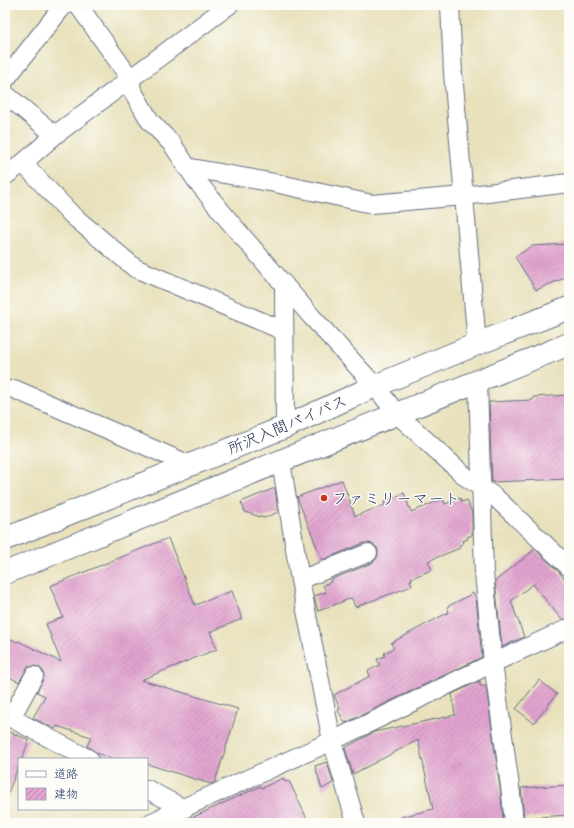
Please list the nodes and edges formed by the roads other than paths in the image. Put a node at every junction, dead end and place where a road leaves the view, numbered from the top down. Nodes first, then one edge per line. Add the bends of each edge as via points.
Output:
1 (66, 5) edge
2 (78, 5) edge
3 (229, 5) edge
4 (450, 5) edge
5 (130, 78) junction
6 (5, 80) edge
7 (5, 94) edge
8 (55, 135) junction
9 (23, 163) junction
10 (186, 166) junction
11 (5, 176) edge
12 (569, 183) edge
13 (463, 196) junction
14 (284, 284) junction
15 (569, 308) edge
16 (284, 331) junction
17 (477, 344) junction
18 (569, 344) edge
19 (478, 382) junction
20 (376, 386) junction
21 (14, 389) dead end
22 (397, 414) junction
23 (285, 427) junction
24 (281, 461) junction
25 (190, 465) junction
26 (481, 487) junction
27 (5, 539) edge
28 (368, 553) dead end
29 (569, 567) edge
30 (5, 573) edge
31 (300, 580) junction
32 (569, 628) edge
33 (493, 662) junction
34 (34, 676) dead end
35 (332, 742) junction
36 (87, 758) edge
37 (148, 790) edge
38 (184, 809) junction
39 (150, 823) edge
40 (356, 823) edge
41 (514, 823) edge

1 - 6 street
2 - 5 street
3 - 5 street
4 - 13 street
5 - 8 street
5 - 10 street via 132,90 150,121 172,144
7 - 8 street
8 - 9 street
9 - 11 street
9 - 16 street via 72,215 135,268
10 - 13 street via 372,204
10 - 14 street via 229,221
12 - 13 street
13 - 17 street
14 - 16 street
14 - 20 street
15 - 17 highway, 所沢入間バイパス
16 - 23 street
17 - 20 highway, 所沢入間バイパス
18 - 19 highway, 所沢入間バイパス
19 - 22 highway, 所沢入間バイパス
19 - 26 street
20 - 22 street
20 - 23 highway, 所沢入間バイパス
21 - 25 street
22 - 24 highway, 所沢入間バイパス
22 - 26 street via 466,477
23 - 25 highway, 所沢入間バイパス
24 - 30 highway, 所沢入間バイパス
24 - 31 street
25 - 27 highway, 所沢入間バイパス
26 - 29 street via 495,497
26 - 33 street via 484,573
28 - 31 street
31 - 35 street
32 - 33 street
33 - 35 street
33 - 41 street
34 - 36 street via 11,718
35 - 38 street
35 - 40 street
37 - 38 street
38 - 39 street

